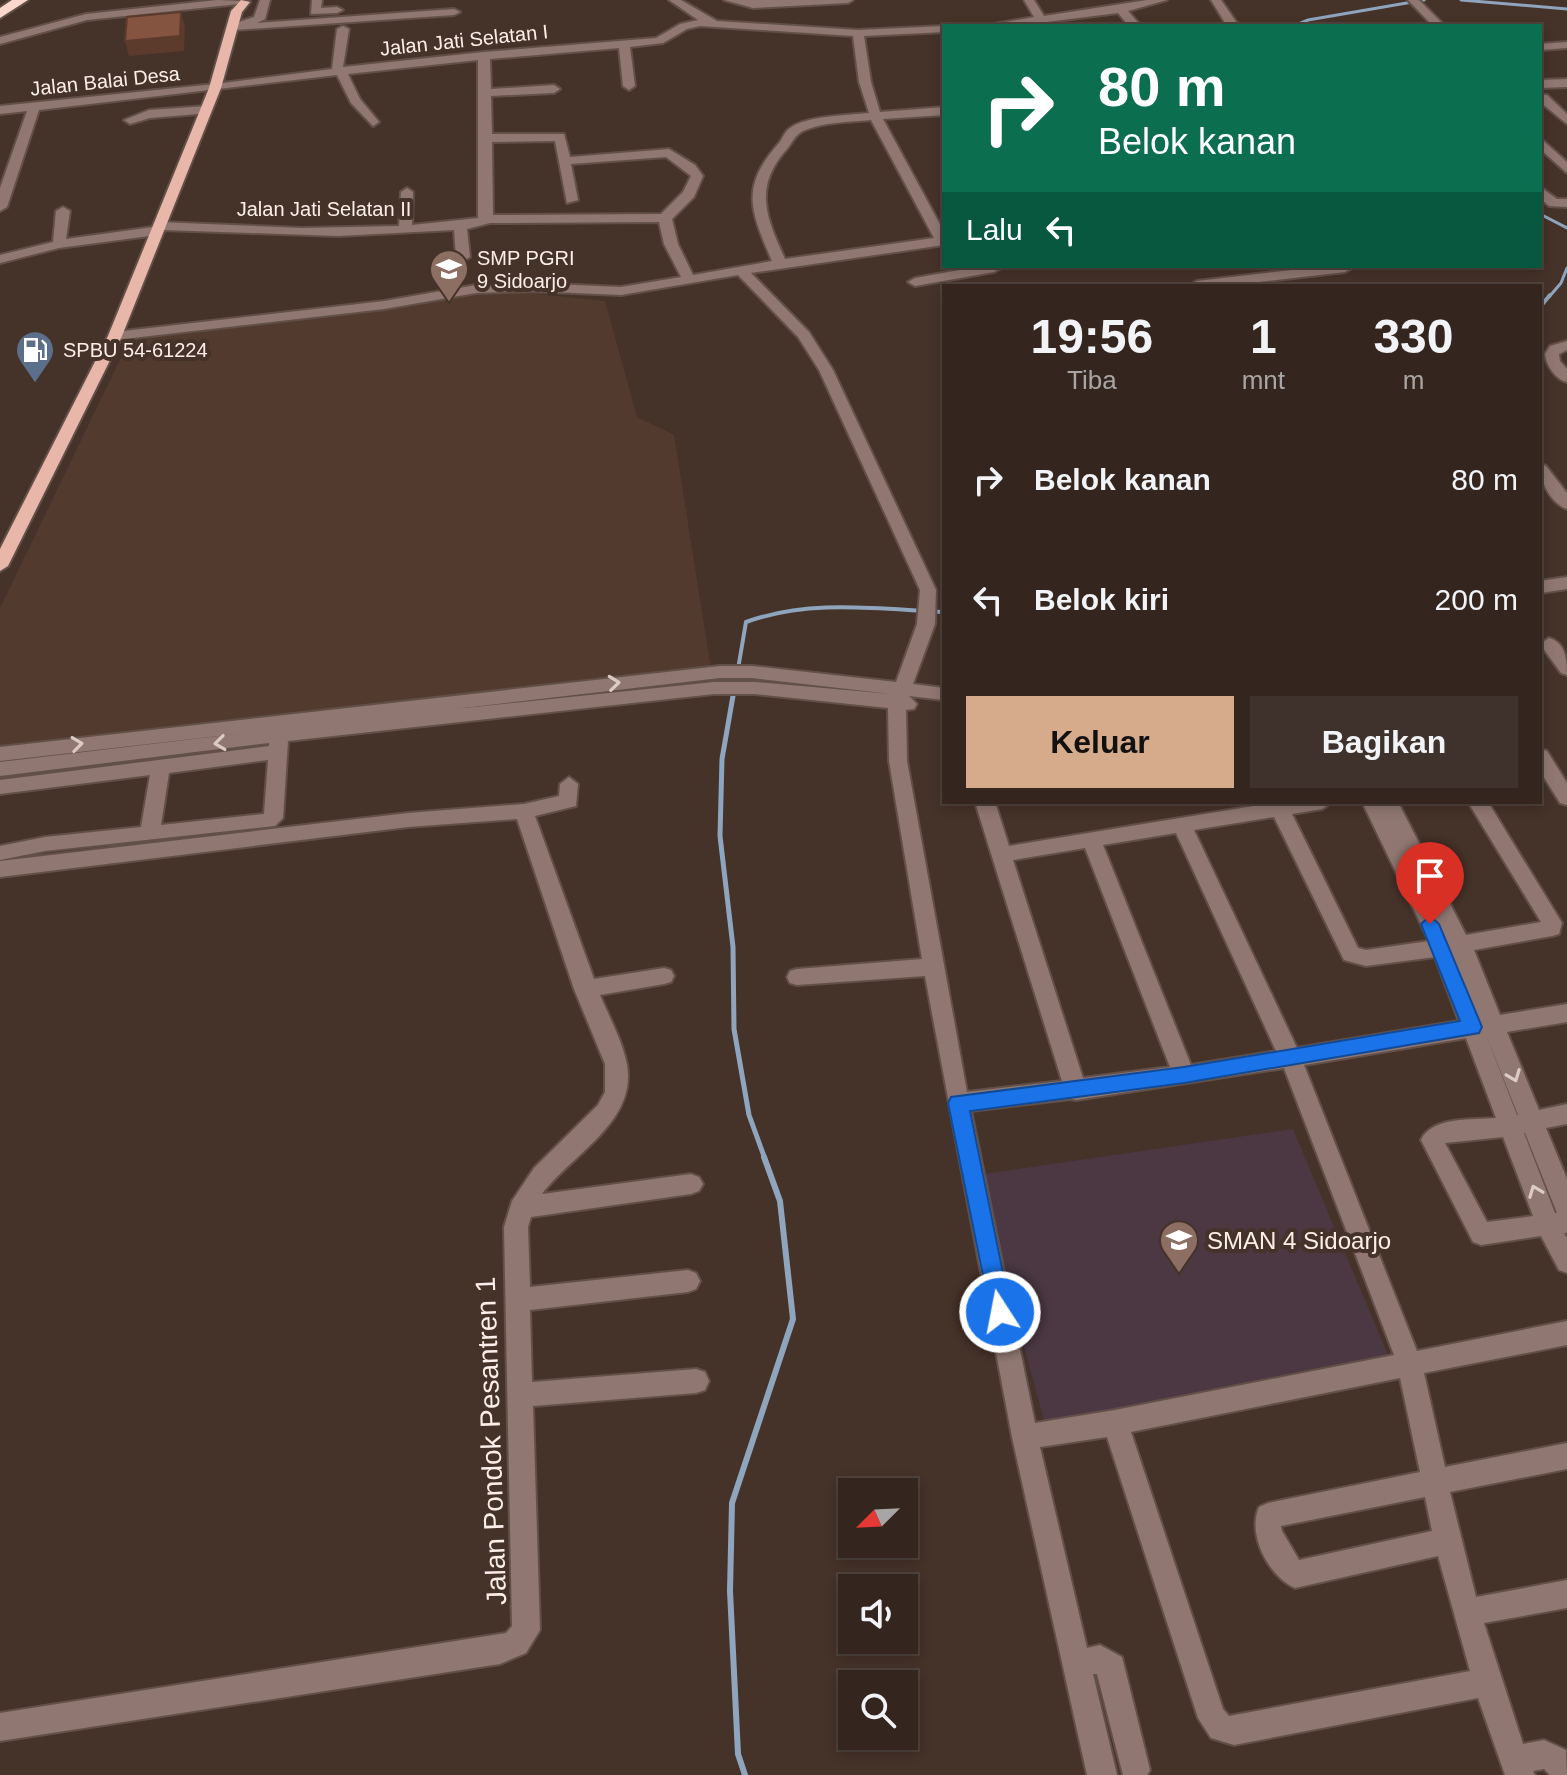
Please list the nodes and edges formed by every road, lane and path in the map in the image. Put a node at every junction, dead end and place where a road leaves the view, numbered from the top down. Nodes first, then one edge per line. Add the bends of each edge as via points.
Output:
1 (21, 0) edge
2 (265, 0) edge
3 (317, 0) edge
4 (674, 0) edge
5 (839, 0) edge
6 (848, 0) edge
7 (1029, 0) edge
8 (1162, 0) edge
9 (1216, 0) edge
10 (735, 1) edge
11 (790, 2) edge
12 (241, 3) edge
13 (1416, 3) edge
14 (454, 6) edge
15 (1121, 9) junction
16 (0, 14) edge
17 (1041, 19) junction
18 (849, 21) dead end
19 (88, 23) junction
20 (1004, 24) edge
21 (1133, 24) edge
22 (1232, 24) edge
23 (1437, 24) edge
24 (239, 26) junction
25 (343, 29) dead end
26 (942, 29) edge
27 (858, 33) junction
28 (0, 41) edge
29 (624, 43) junction
30 (1567, 45) edge
31 (1542, 47) edge
32 (0, 54) edge
33 (484, 55) junction
34 (339, 71) junction
35 (216, 83) junction
36 (1567, 83) edge
37 (629, 86) dead end
38 (554, 89) dead end
39 (484, 93) junction
40 (1542, 93) edge
41 (1542, 93) edge
42 (1542, 94) edge
43 (1567, 95) edge
44 (34, 107) junction
45 (0, 110) edge
46 (206, 110) junction
47 (942, 111) edge
48 (876, 118) junction
49 (130, 120) dead end
50 (1567, 120) edge
51 (373, 122) dead end
52 (485, 138) junction
53 (1542, 144) edge
54 (565, 161) junction
55 (1567, 169) edge
56 (407, 192) dead end
57 (1542, 193) edge
58 (572, 200) dead end
59 (1564, 206) edge
60 (0, 207) edge
61 (63, 211) dead end
62 (665, 218) junction
63 (487, 219) junction
64 (460, 225) junction
65 (158, 229) junction
66 (405, 230) junction
67 (942, 239) edge
68 (942, 241) edge
69 (59, 244) junction
70 (463, 257) dead end
71 (0, 259) edge
72 (780, 264) junction
73 (995, 270) edge
74 (1346, 270) edge
75 (741, 271) junction
76 (689, 280) junction
77 (915, 282) dead end
78 (1207, 284) edge
79 (115, 336) junction
80 (1567, 345) edge
81 (1567, 378) edge
82 (1542, 472) edge
83 (1567, 504) edge
84 (0, 566) edge
85 (1567, 570) edge
86 (1542, 573) edge
87 (1567, 583) edge
88 (1542, 587) edge
89 (1552, 644) edge
90 (1567, 669) edge
91 (942, 694) edge
92 (900, 696) junction
93 (942, 706) edge
94 (272, 737) junction
95 (0, 754) edge
96 (1542, 758) edge
97 (161, 765) junction
98 (0, 769) edge
99 (1561, 779) edge
100 (569, 784) dead end
101 (0, 787) edge
102 (1567, 798) edge
103 (986, 804) edge
104 (1310, 804) edge
105 (1373, 804) edge
106 (1389, 804) edge
107 (1479, 804) edge
108 (1280, 809) junction
109 (524, 811) junction
110 (1183, 827) junction
111 (150, 834) junction
112 (1091, 840) junction
113 (0, 853) edge
114 (1000, 855) junction
115 (0, 869) edge
116 (1452, 947) junction
117 (933, 967) junction
118 (664, 976) dead end
119 (797, 977) dead end
120 (585, 989) junction
121 (1567, 1013) edge
122 (1483, 1026) junction
123 (1291, 1059) junction
124 (1184, 1075) junction
125 (1076, 1091) junction
126 (958, 1103) junction
127 (1567, 1114) edge
128 (1521, 1124) junction
129 (691, 1184) dead end
130 (520, 1208) junction
131 (1567, 1208) edge
132 (1558, 1224) edge
133 (1567, 1262) edge
134 (688, 1281) dead end
135 (516, 1300) junction
136 (1567, 1333) edge
137 (1410, 1364) junction
138 (696, 1381) dead end
139 (521, 1395) junction
140 (1115, 1423) junction
141 (1025, 1437) junction
142 (1567, 1456) edge
143 (1436, 1482) junction
144 (1447, 1541) junction
145 (1567, 1594) edge
146 (1467, 1612) junction
147 (1076, 1664) junction
148 (1487, 1682) junction
149 (0, 1727) edge
150 (1516, 1768) edge
151 (1135, 1770) dead end
152 (1102, 1775) edge
153 (1566, 1775) edge

1 - 16 highway
2 - 24 street via 259,19
3 - 14 street via 315,12
4 - 18 street via 704,19 736,24
5 - 6 street
5 - 11 street
7 - 17 street
8 - 15 street
9 - 22 street
10 - 11 street
12 - 19 street
12 - 24 main road
12 - 35 main road
13 - 23 street
14 - 24 street
15 - 17 street
15 - 21 street
17 - 20 street
19 - 28 street
19 - 32 street
24 - 35 main road via 224,75
25 - 34 street
26 - 27 street, Jalan Jati Selatan I
27 - 29 street, Jalan Jati Selatan I via 688,25 659,41
27 - 48 street
29 - 33 street, Jalan Jati Selatan I
29 - 37 street
30 - 31 street
33 - 34 street, Jalan Jati Selatan I
33 - 39 street
34 - 35 street, Jalan Jati Selatan I
34 - 51 street
35 - 44 street, Jalan Balai Desa
35 - 46 main road
36 - 40 street
38 - 39 street
39 - 52 street
41 - 43 street
42 - 50 street
44 - 45 street, Jalan Balai Desa
44 - 60 street
46 - 49 street
46 - 65 main road
47 - 48 street
48 - 67 street
48 - 72 street via 799,126 768,163 759,190 761,209
52 - 54 street via 560,137
52 - 63 street
53 - 55 street
54 - 58 street
54 - 62 street via 671,154 697,176 689,194
56 - 66 street
57 - 59 street
61 - 69 street
62 - 63 street, Jalan Jati Selatan II
62 - 76 street
63 - 64 street, Jalan Jati Selatan II
64 - 66 street, Jalan Jati Selatan II
64 - 70 street
65 - 66 street, Jalan Jati Selatan II
65 - 69 street, Jalan Jati Selatan II
65 - 79 main road
68 - 72 street
69 - 71 street, Jalan Jati Selatan II
72 - 75 street
73 - 77 street
74 - 78 street
75 - 76 street
75 - 92 street via 804,335 826,370 930,597 926,624
76 - 79 street via 621,291 476,289 356,309
79 - 84 main road
80 - 81 street via 1552,354
82 - 83 street
85 - 86 street
87 - 88 street
89 - 90 street
91 - 92 street
92 - 93 street
92 - 94 street via 717,680 388,715
92 - 117 street via 898,761
95 -> 94 street
94 - 97 street
94 -> 98 street
94 - 111 street via 273,818
96 - 99 street
97 - 101 street
97 - 111 street
99 - 102 street
100 - 109 street via 569,801
103 - 114 street
104 - 108 street
105 - 116 street
106 - 116 street
107 - 116 street via 1552,928
108 - 110 street
108 - 116 street via 1351,954 1366,958
109 - 115 street
109 - 120 street, Jalan Pondok Pesantren 1
110 - 112 street
110 - 123 street
111 - 113 street
112 - 114 street
112 - 124 street
114 - 125 street
116 - 122 street
117 - 119 street
117 - 126 street
118 - 120 street
120 - 130 street, Jalan Pondok Pesantren 1 via 616,1064 615,1096 599,1120 537,1180
121 - 122 street
122 - 123 street
122 - 128 street
123 - 124 street
123 - 137 street
124 - 125 street
125 - 126 street
126 - 141 street
127 - 128 street
128 - 131 street
132 -> 128 street
128 - 132 street via 1439,1134 1432,1140 1481,1234
129 - 130 street
130 - 135 street, Jalan Pondok Pesantren 1
132 - 133 street
134 - 135 street
135 - 139 street, Jalan Pondok Pesantren 1
136 - 137 street
137 - 140 street
137 - 143 street
138 - 139 street
139 - 149 street, Jalan Pondok Pesantren 1 via 526,1630 516,1643 500,1650
140 - 141 street
140 - 148 street via 1212,1718 1221,1728 1234,1731
141 - 147 street
142 - 143 street
143 - 144 street
143 - 144 street via 1268,1516 1266,1525 1295,1574
144 - 146 street
145 - 146 street
146 - 148 street
147 - 151 street via 1100,1659 1112,1667
147 - 152 street
148 - 150 street
150 - 153 street via 1546,1754 1555,1757

